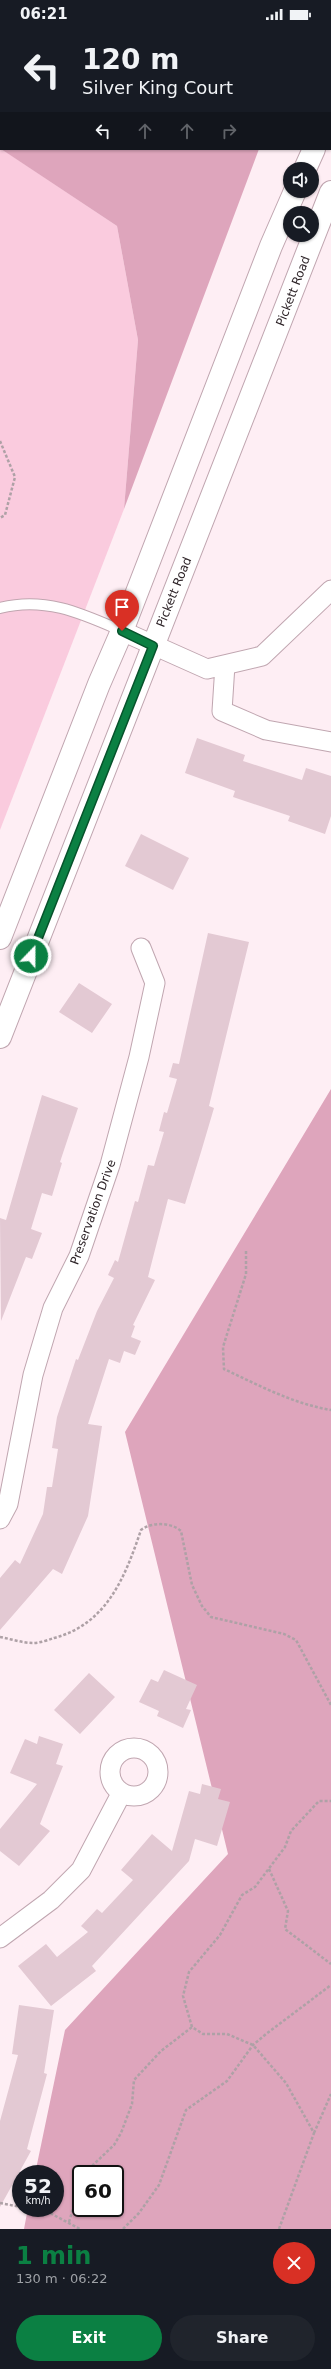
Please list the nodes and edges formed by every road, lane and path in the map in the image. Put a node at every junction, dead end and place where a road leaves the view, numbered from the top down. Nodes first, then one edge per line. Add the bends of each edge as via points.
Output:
1 (314, 150) edge
2 (308, 162) edge
3 (331, 192) edge
4 (292, 198) edge
5 (0, 441) edge
6 (0, 518) edge
7 (331, 590) edge
8 (0, 608) edge
9 (122, 631) junction
10 (153, 646) junction
11 (225, 665) junction
12 (331, 742) edge
13 (0, 938) edge
14 (141, 948) dead end
15 (0, 1037) edge
16 (246, 1251) dead end
17 (331, 1410) edge
18 (0, 1519) edge
19 (0, 1637) edge
20 (331, 1705) edge
21 (121, 1794) dead end
22 (331, 1801) edge
23 (269, 1869) junction
24 (0, 1938) edge
25 (331, 1964) edge
26 (331, 1985) edge
27 (192, 2027) junction
28 (253, 2045) junction
29 (331, 2094) edge
30 (314, 2134) junction
31 (93, 2165) edge
32 (0, 2203) edge
33 (12, 2205) edge
34 (72, 2212) edge
35 (58, 2217) edge
36 (69, 2222) junction
37 (80, 2229) edge
38 (123, 2229) edge
39 (279, 2229) edge

1 - 2 main road
3 - 10 main road, Pickett Road
4 - 9 main road
5 - 6 path via 16,477 5,515
7 - 11 street via 262,656
8 - 9 lane via 38,605 69,609
9 - 10 street
9 - 13 main road
10 - 11 street via 207,669
10 - 15 main road, Pickett Road
11 - 12 street via 222,711 266,730
14 - 18 street, Preservation Drive via 155,983 139,1057 110,1165 79,1256 53,1308 31,1383 8,1504
16 - 17 path via 246,1274 223,1347 224,1369 263,1388
19 - 20 path via 34,1643 61,1636 84,1625 108,1603 127,1572 141,1530 146,1526 158,1524 171,1526 181,1531 192,1585 202,1606 211,1617 284,1634 296,1640
21 - 24 street via 81,1870 51,1900
22 - 23 path via 319,1801 291,1831 285,1847
23 - 25 path via 288,1912 286,1929
23 - 27 path via 254,1887 242,1895 220,1935 189,1972 183,1996
26 - 28 path
27 - 28 path via 203,2034 227,2034
27 - 31 path via 161,2051 134,2080 132,2104 121,2132 114,2145
28 - 30 path via 286,2083
28 - 38 path via 227,2081 186,2110 159,2185 139,2213
29 - 30 path
30 - 39 path
32 - 33 path
34 - 36 path
35 - 36 path
36 - 37 path

